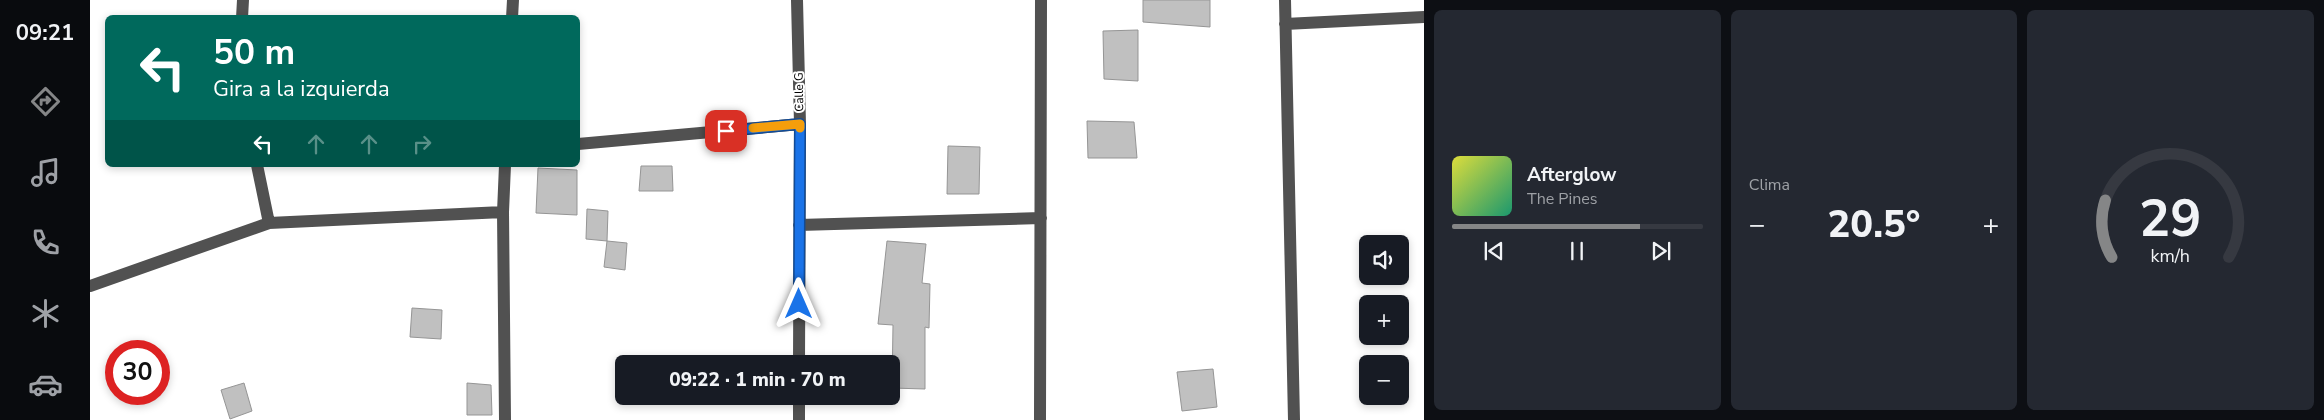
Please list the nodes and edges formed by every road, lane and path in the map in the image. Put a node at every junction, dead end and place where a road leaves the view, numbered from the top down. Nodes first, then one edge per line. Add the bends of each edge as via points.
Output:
1 (242, 0) edge
2 (512, 0) edge
3 (797, 0) edge
4 (1042, 0) edge
5 (1285, 0) edge
6 (242, 15) edge
7 (512, 15) edge
8 (1424, 17) edge
9 (1285, 24) junction
10 (800, 124) junction
11 (580, 144) edge
12 (257, 167) edge
13 (505, 167) edge
14 (502, 212) junction
15 (1041, 218) junction
16 (268, 223) junction
17 (800, 226) junction
18 (90, 286) edge
19 (799, 355) edge
20 (799, 405) edge
21 (505, 420) edge
22 (799, 420) edge
23 (1040, 420) edge
24 (1294, 420) edge

1 - 6 street
2 - 7 street
3 - 10 street, Calle G
4 - 15 street
5 - 9 street
8 - 9 street
9 - 24 street
10 - 11 street
10 - 17 street, Calle G
12 - 16 street
13 - 14 street
14 - 16 street
14 - 21 street
15 - 17 street
15 - 23 street
16 - 18 street
17 - 19 street, Calle G
20 - 22 street

